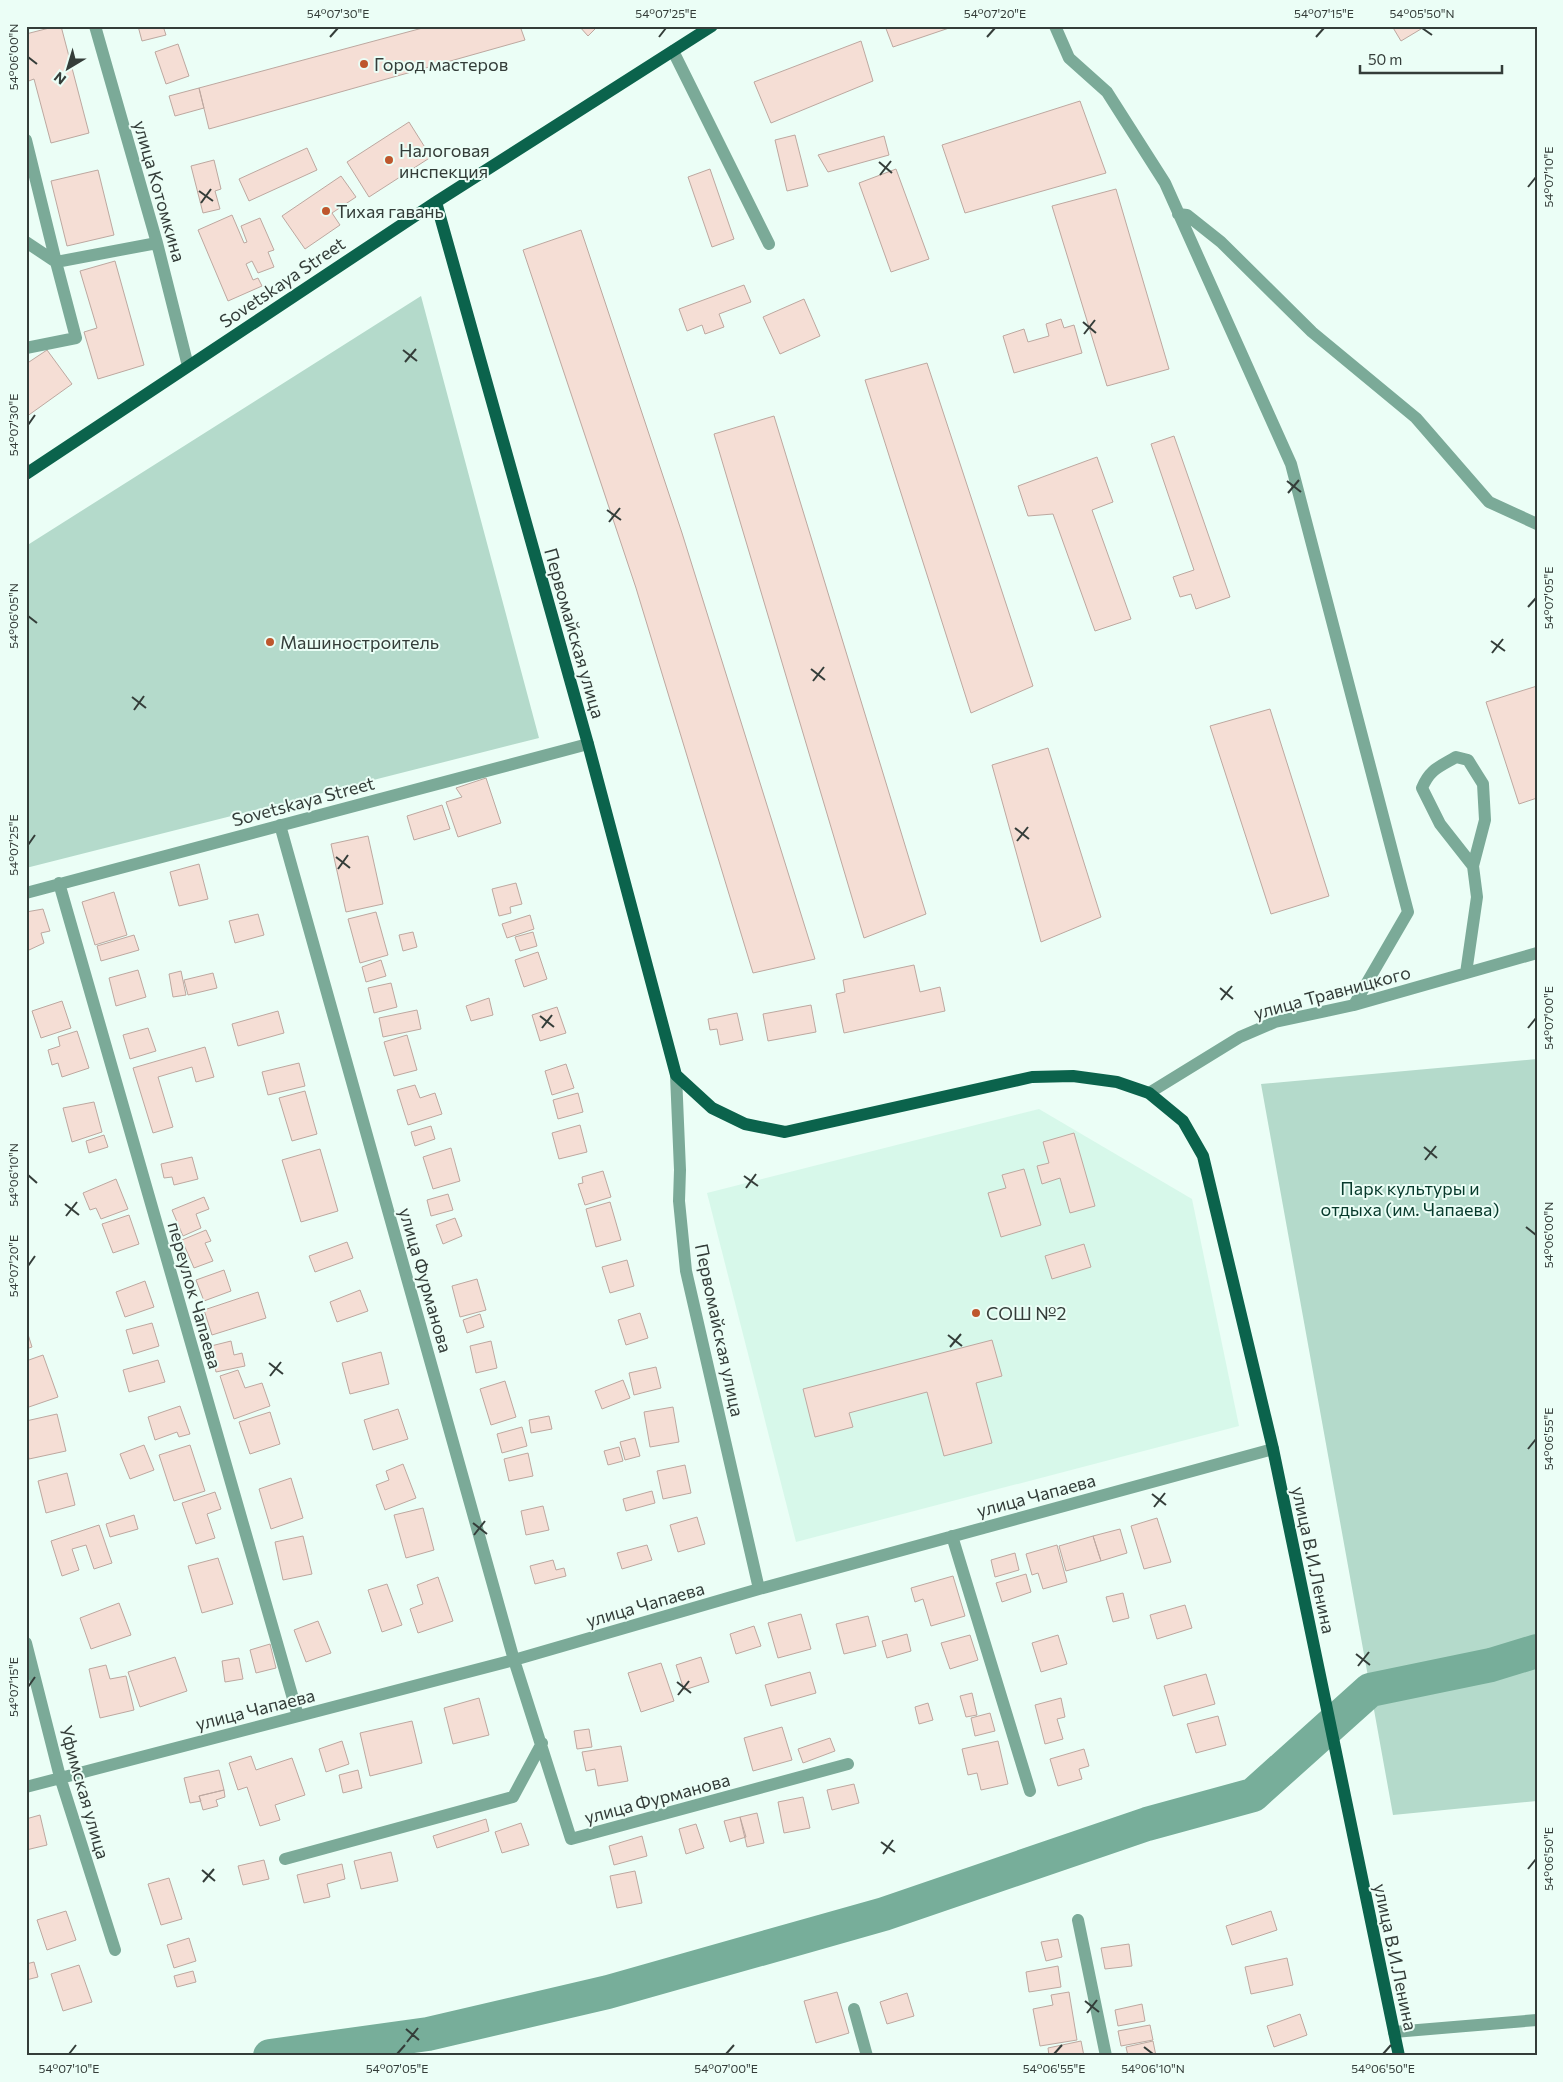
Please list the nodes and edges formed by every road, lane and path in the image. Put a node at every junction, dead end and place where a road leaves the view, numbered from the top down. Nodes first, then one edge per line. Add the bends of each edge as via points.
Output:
1 (95, 26) edge
2 (712, 26) edge
3 (1055, 26) edge
4 (673, 51) junction
5 (26, 140) edge
6 (436, 202) junction
7 (1178, 214) junction
8 (26, 242) edge
9 (157, 243) junction
10 (769, 244) dead end
11 (56, 262) junction
12 (26, 348) edge
13 (188, 366) junction
14 (26, 474) edge
15 (1537, 524) edge
16 (588, 744) junction
17 (280, 825) junction
18 (1473, 866) junction
19 (59, 883) junction
20 (26, 893) edge
21 (1537, 953) edge
22 (1466, 973) junction
23 (1354, 1005) junction
24 (676, 1075) junction
25 (1149, 1093) junction
26 (1273, 1449) junction
27 (952, 1536) junction
28 (759, 1589) junction
29 (26, 1643) edge
30 (514, 1660) junction
31 (298, 1716) junction
32 (542, 1743) junction
33 (848, 1764) dead end
34 (60, 1778) junction
35 (26, 1787) edge
36 (1030, 1791) dead end
37 (285, 1859) dead end
38 (1078, 1920) dead end
39 (115, 1950) dead end
40 (854, 2009) dead end
41 (1537, 2020) edge
42 (1394, 2032) junction
43 (866, 2056) edge
44 (1106, 2056) edge
45 (1400, 2056) edge

1 - 9 street, улица Котомкина
2 - 4 main road, Sovetskaya Street
3 - 7 street via 1069,58 1107,92 1164,183
4 - 6 main road, Sovetskaya Street
4 - 10 street
5 - 11 street
6 - 13 main road, Sovetskaya Street
6 - 16 main road, Первомайская улица
7 - 15 street via 1187,215 1221,242 1312,332 1416,418 1489,502
7 - 23 street via 1291,464 1408,912
8 - 11 street
9 - 11 street
9 - 13 street, улица Котомкина
11 - 12 street via 76,338
13 - 14 main road, Sovetskaya Street
16 - 17 street, Sovetskaya Street
16 - 24 main road, Первомайская улица
17 - 19 street, Sovetskaya Street
17 - 30 street, улица Фурманова
18 - 18 street via 1485,820 1483,784 1468,760 1456,757 1427,776 1422,788 1440,824
18 - 22 street via 1477,897
19 - 20 street, Sovetskaya Street
19 - 31 street, переулок Чапаева
21 - 22 street, улица Травницкого
22 - 23 street, улица Травницкого
23 - 25 street, улица Травницкого via 1275,1022 1240,1037
24 - 25 main road via 712,1108 745,1124 785,1132 1032,1077 1073,1076 1117,1082
24 - 28 street, Первомайская улица via 679,1201 686,1271
25 - 26 main road, улица В.И.Ленина via 1183,1121 1203,1156
26 - 27 street, улица Чапаева
26 - 42 main road, улица В.И.Ленина
27 - 28 street, улица Чапаева
27 - 36 street
28 - 30 street, улица Чапаева
29 - 34 street, Уфимская улица
30 - 31 street, улица Чапаева
30 - 32 street, улица Фурманова
31 - 34 street, улица Чапаева
32 - 33 street, улица Фурманова via 571,1839
32 - 37 street via 513,1797
34 - 35 street, улица Чапаева
34 - 39 street, Уфимская улица
38 - 44 street
40 - 43 street
41 - 42 street
42 - 45 main road, улица В.И.Ленина

